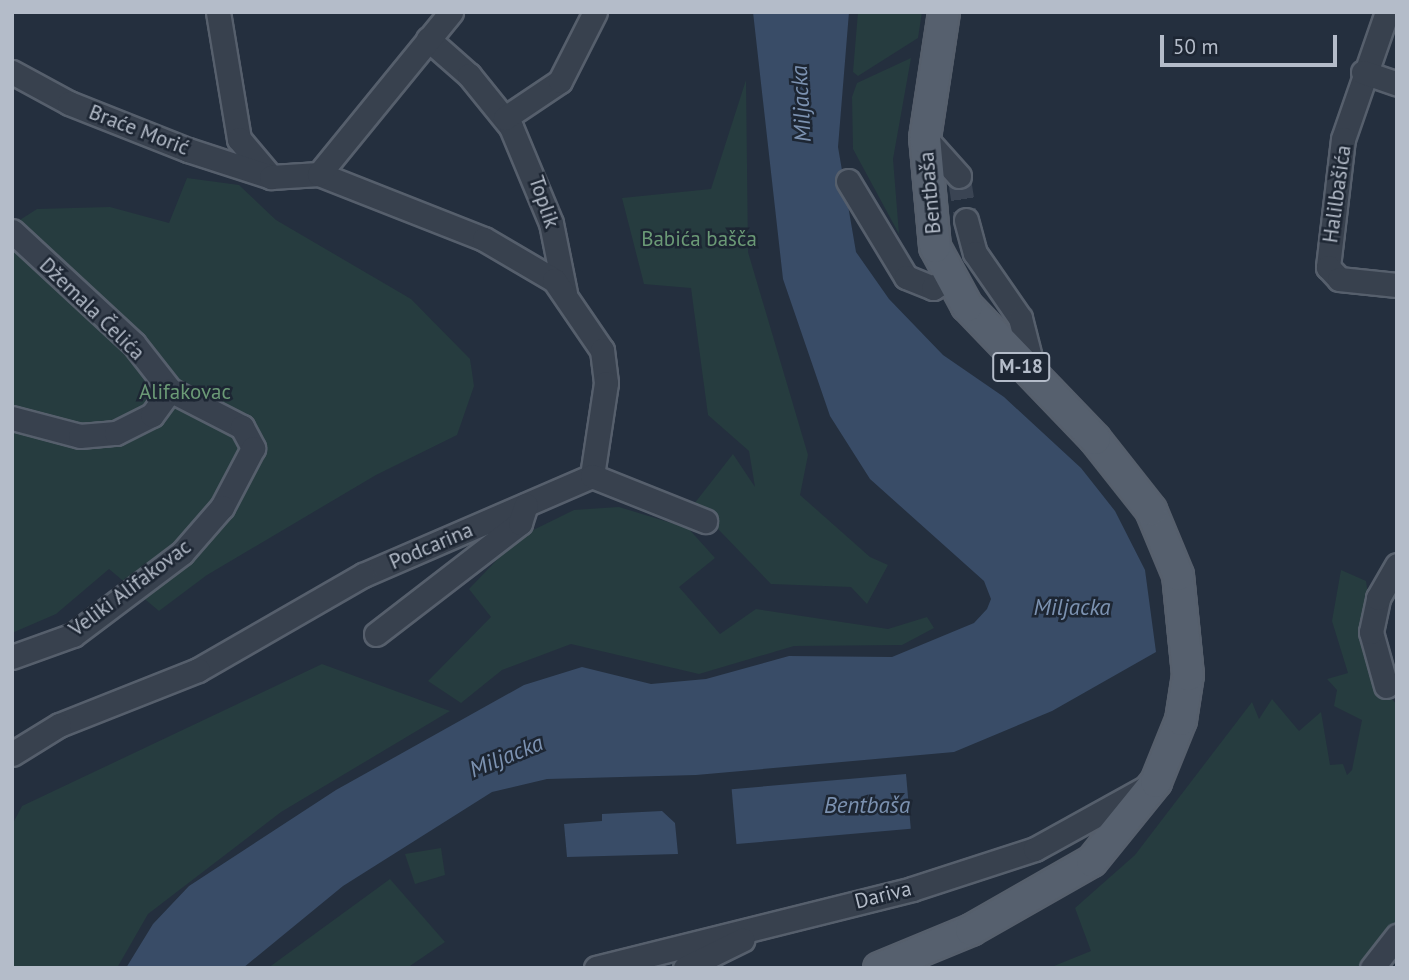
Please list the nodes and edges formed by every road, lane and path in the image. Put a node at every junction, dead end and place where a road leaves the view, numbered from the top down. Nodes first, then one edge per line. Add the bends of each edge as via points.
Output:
1 (218, 12) edge
2 (451, 12) edge
3 (595, 12) edge
4 (944, 12) edge
5 (1387, 12) edge
6 (428, 39) junction
7 (12, 72) edge
8 (1363, 72) junction
9 (1397, 84) edge
10 (505, 118) junction
11 (925, 138) junction
12 (319, 174) junction
13 (271, 177) junction
14 (959, 177) tunnel mouth
15 (848, 181) dead end
16 (966, 220) tunnel mouth
17 (12, 231) edge
18 (950, 277) junction
19 (1397, 285) edge
20 (565, 293) junction
21 (1037, 383) junction
22 (170, 390) junction
23 (12, 418) edge
24 (592, 476) junction
25 (526, 505) junction
26 (705, 521) dead end
27 (1397, 565) edge
28 (376, 634) dead end
29 (12, 657) edge
30 (1386, 686) dead end
31 (12, 754) edge
32 (1156, 782) junction
33 (788, 917) junction
34 (1397, 936) edge
35 (596, 968) edge
36 (685, 968) edge
37 (879, 968) edge
38 (1371, 968) edge

1 - 13 street via 239,139
2 - 6 street
3 - 10 street via 560,81
4 - 11 main road, Bentbaša / M-18
5 - 8 street, Halilbašića
6 - 10 street, Toplik
6 - 12 street
7 - 13 street, Braće Morić via 69,103
8 - 9 street
8 - 19 street, Halilbašića via 1334,186 1328,267 1339,279
10 - 20 street, Toplik via 551,223
11 - 14 street
11 - 18 main road, Bentbaša / M-18 via 929,215
12 - 13 street
12 - 20 street via 484,239 554,279
15 - 18 street via 906,277 933,288
16 - 21 street via 975,253 1020,318
17 - 22 street, Džemala Čelića via 134,344
18 - 21 main road, Bentbaša / M-18 via 967,306
20 - 24 street via 602,350 606,383
21 - 32 main road, Bentbaša / M-18 via 1126,474 1151,510 1178,575 1188,676 1181,720
22 - 23 street via 152,415 116,433 80,436
22 - 29 street, Veliki Alifakovac via 242,427 253,448 222,507 182,553 74,635
24 - 25 street, Podcarina
24 - 26 street
25 - 28 street via 520,523
25 - 31 street, Podcarina via 363,575 198,670 60,725
27 - 30 street via 1378,598 1371,632
32 - 33 street, Dariva via 1035,849 912,889
32 - 37 main road, Bentbaša / M-18 via 1092,861 971,930
33 - 35 street, Dariva
33 - 36 street
34 - 38 street

